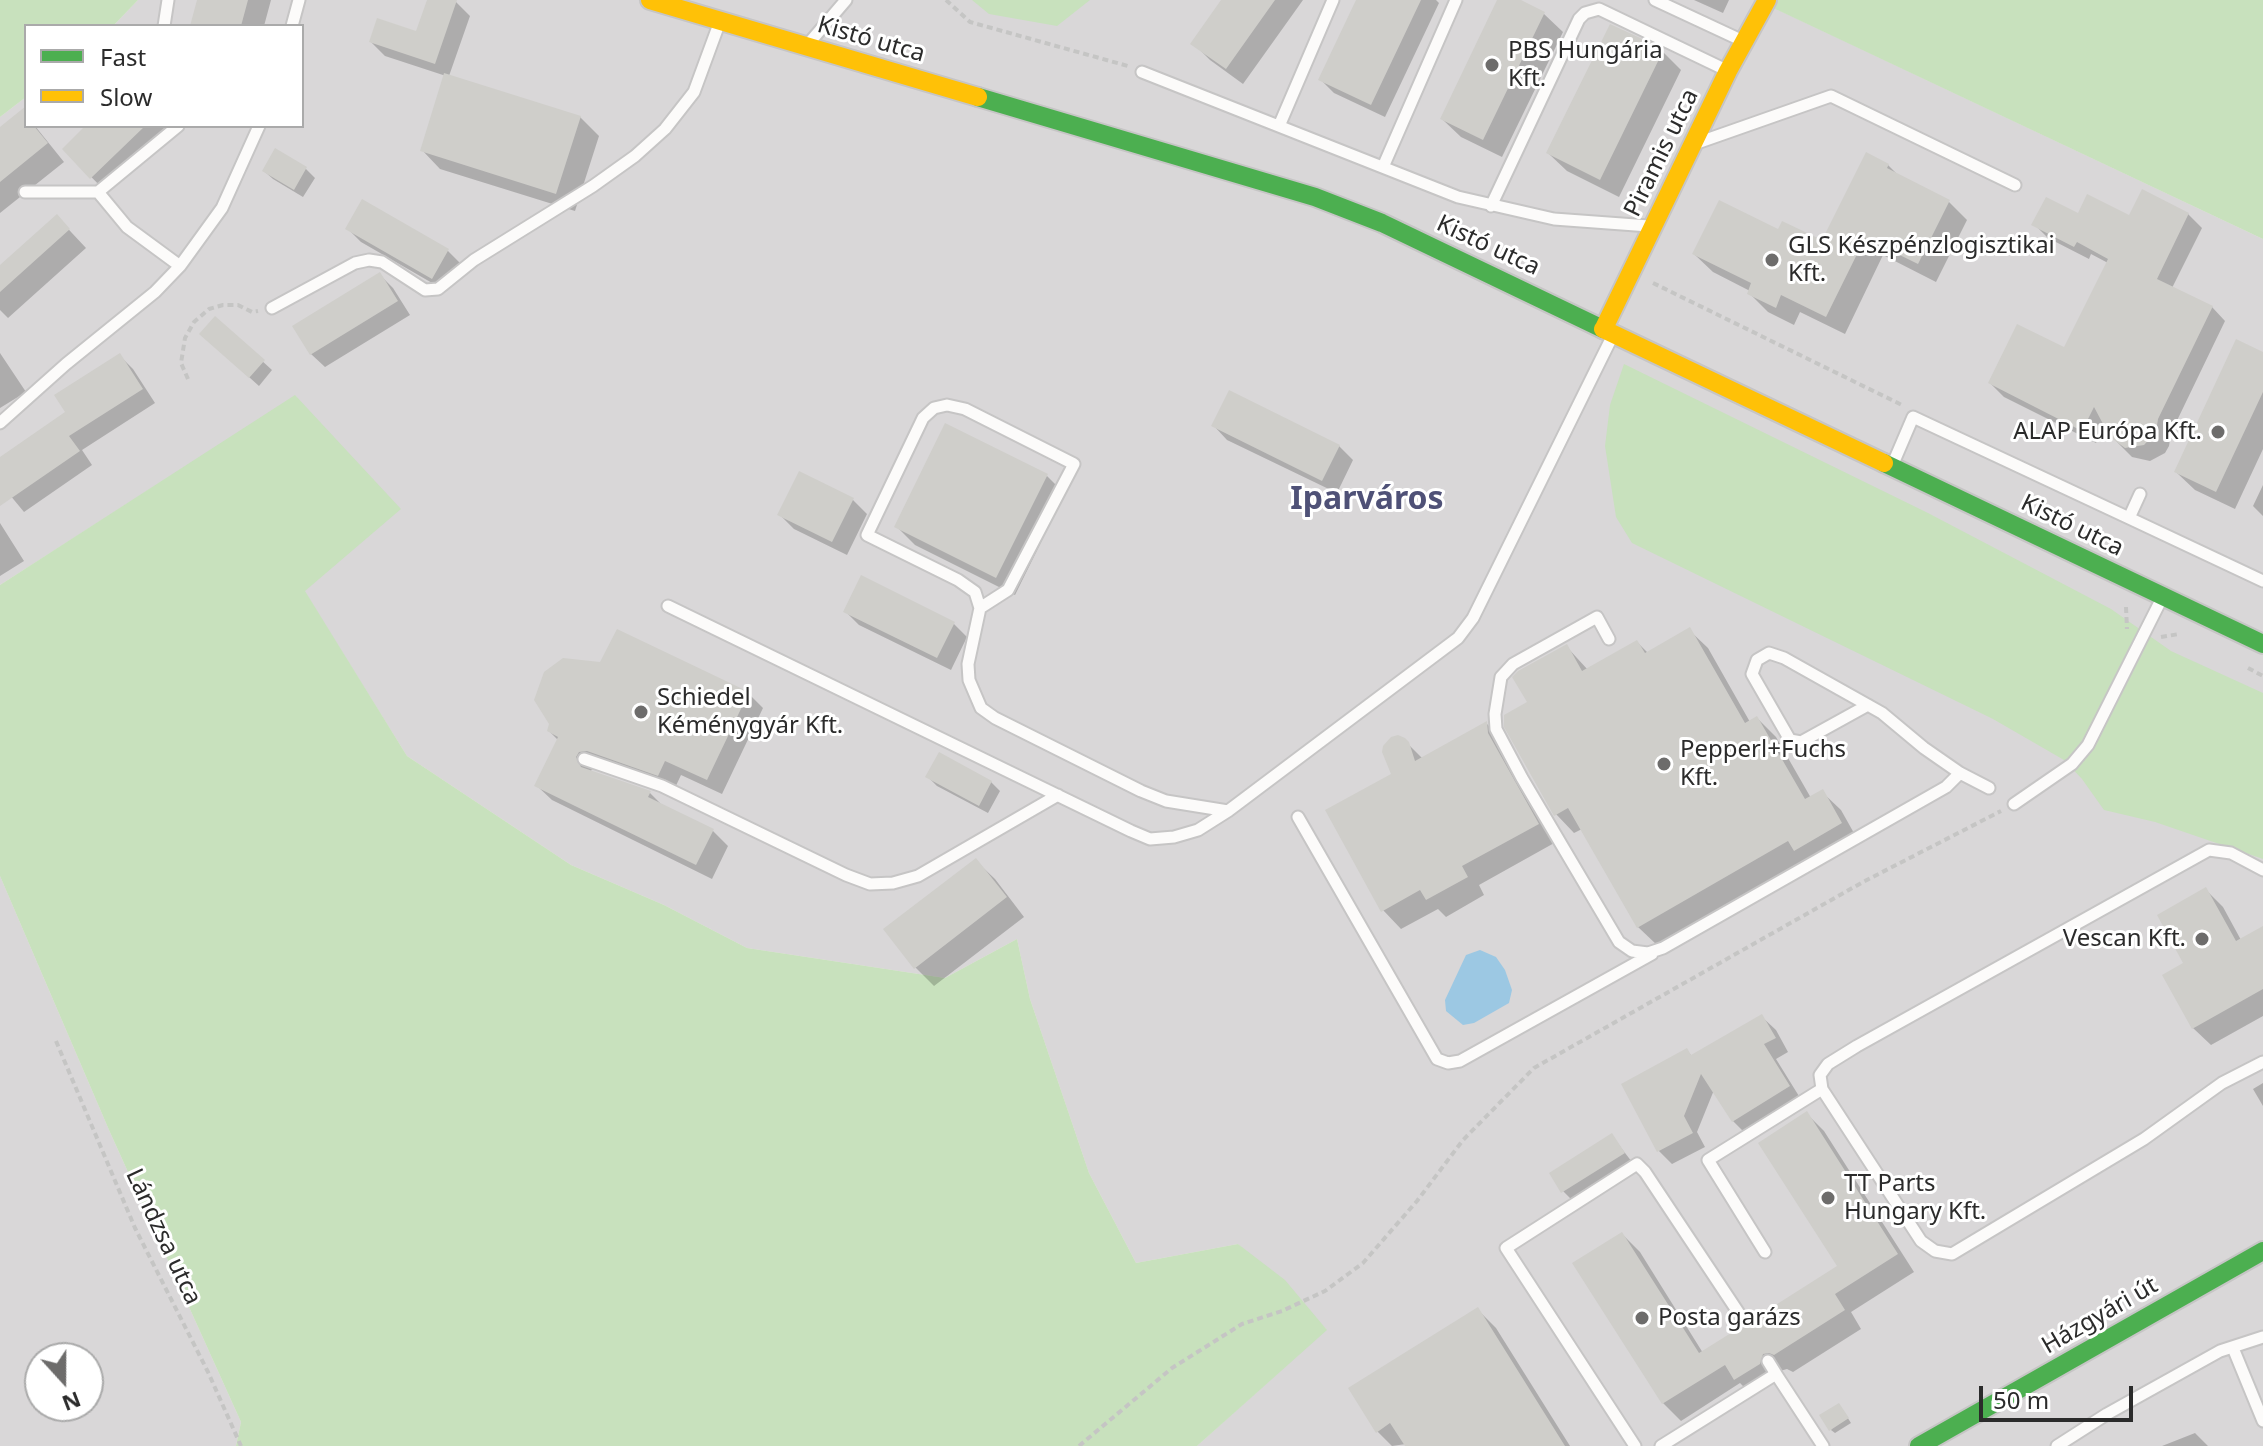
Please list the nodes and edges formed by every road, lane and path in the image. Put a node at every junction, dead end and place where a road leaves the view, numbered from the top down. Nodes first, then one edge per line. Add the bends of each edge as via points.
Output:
1 (168, 0) edge
2 (299, 0) edge
3 (650, 0) edge
4 (846, 0) edge
5 (946, 0) edge
6 (1333, 0) edge
7 (1456, 0) edge
8 (1655, 0) edge
9 (1767, 0) edge
10 (720, 21) junction
11 (164, 24) edge
12 (293, 24) edge
13 (1744, 41) junction
14 (807, 46) junction
15 (1728, 71) junction
16 (1142, 72) joint
17 (1279, 126) junction
18 (176, 128) edge
19 (258, 128) edge
20 (1692, 145) junction
21 (1383, 167) junction
22 (2015, 185) dead end
23 (25, 192) dead end
24 (98, 192) junction
25 (1491, 206) junction
26 (1654, 226) junction
27 (180, 266) junction
28 (1631, 273) junction
29 (272, 308) joint
30 (1609, 330) junction
31 (188, 379) dead end
32 (1913, 417) junction
33 (0, 423) edge
34 (1892, 466) junction
35 (2140, 494) dead end
36 (2129, 518) junction
37 (2263, 581) edge
38 (2163, 596) junction
39 (2123, 600) dead end
40 (668, 606) dead end
41 (980, 608) junction
42 (2186, 637) dead end
43 (1609, 639) dead end
44 (2140, 641) junction
45 (2263, 644) edge
46 (2240, 664) dead end
47 (2263, 676) edge
48 (1868, 705) junction
49 (584, 759) dead end
50 (1960, 773) junction
51 (1989, 788) dead end
52 (1058, 795) junction
53 (2014, 804) joint
54 (1228, 811) junction
55 (1298, 817) dead end
56 (2263, 870) edge
57 (1663, 948) junction
58 (56, 1041) dead end
59 (2263, 1062) edge
60 (1822, 1089) junction
61 (2263, 1251) edge
62 (1765, 1252) dead end
63 (1744, 1321) dead end
64 (2263, 1337) edge
65 (2233, 1348) junction
66 (1768, 1361) dead end
67 (1776, 1374) junction
68 (2263, 1421) edge
69 (241, 1446) edge
70 (1079, 1446) edge
71 (1635, 1446) edge
72 (1661, 1446) edge
73 (1823, 1446) edge
74 (1919, 1446) edge
75 (2057, 1446) edge

1 - 11 lane
2 - 12 lane
3 - 10 street, Kistó utca
4 - 14 lane
5 - 16 path via 970,22
6 - 17 lane
7 - 21 lane
8 - 13 lane
9 - 13 street, Piramis utca
10 - 14 street, Kistó utca
10 - 29 lane via 694,92 665,129 593,186 474,260 438,289 425,290 382,262 369,260
13 - 15 street, Piramis utca
14 - 30 street, Kistó utca via 1315,197
15 - 20 street, Piramis utca
15 - 25 lane via 1599,9 1585,13
16 - 17 lane
17 - 21 lane
18 - 24 lane
19 - 27 lane via 222,208
20 - 22 lane via 1831,96
20 - 26 street, Piramis utca
21 - 25 lane
23 - 24 lane
24 - 27 lane via 127,227
25 - 26 lane via 1554,219
26 - 28 street, Piramis utca
27 - 33 lane
28 - 30 street, Piramis utca
28 - 32 path via 1908,408
29 - 31 path via 209,309 185,338 181,363
30 - 34 street, Kistó utca
30 - 54 lane via 1473,618 1458,638
32 - 34 lane
32 - 36 lane
34 - 38 street, Kistó utca
35 - 36 lane
36 - 37 lane
38 - 44 lane
38 - 45 street, Kistó utca
39 - 44 path via 2128,609 2125,633
40 - 52 lane
41 - 41 lane via 975,592 958,580 867,535 923,418 947,405 1074,464 1008,590
41 - 54 lane via 968,664 981,708 1141,791 1166,801
42 - 44 path via 2177,632 2163,635 2154,646
43 - 57 lane via 1597,617 1513,664 1501,677 1496,729 1619,942 1632,951
44 - 53 lane via 2088,745 2072,764
46 - 47 path
48 - 48 lane via 1769,653 1757,660 1752,674 1790,740 1801,742
48 - 50 lane
49 - 52 lane via 662,786 870,884 918,876
50 - 51 lane
50 - 57 lane via 1946,787
52 - 54 lane via 1150,839 1198,830
53 - 70 path via 1863,882 1534,1068 1463,1140 1363,1263 1325,1291 1242,1324 1184,1361
55 - 57 lane via 1437,1059 1448,1063
56 - 60 lane via 2231,853 2209,850 1857,1046 1828,1064 1820,1075
58 - 69 path, Lándzsa utca via 135,1228
59 - 60 lane via 1952,1254 1921,1241
60 - 62 lane via 1708,1160
61 - 74 street, Házgyári út
63 - 71 lane via 1637,1164 1506,1248
64 - 65 lane
65 - 68 lane
65 - 75 lane
66 - 67 lane
67 - 72 lane
67 - 73 lane

